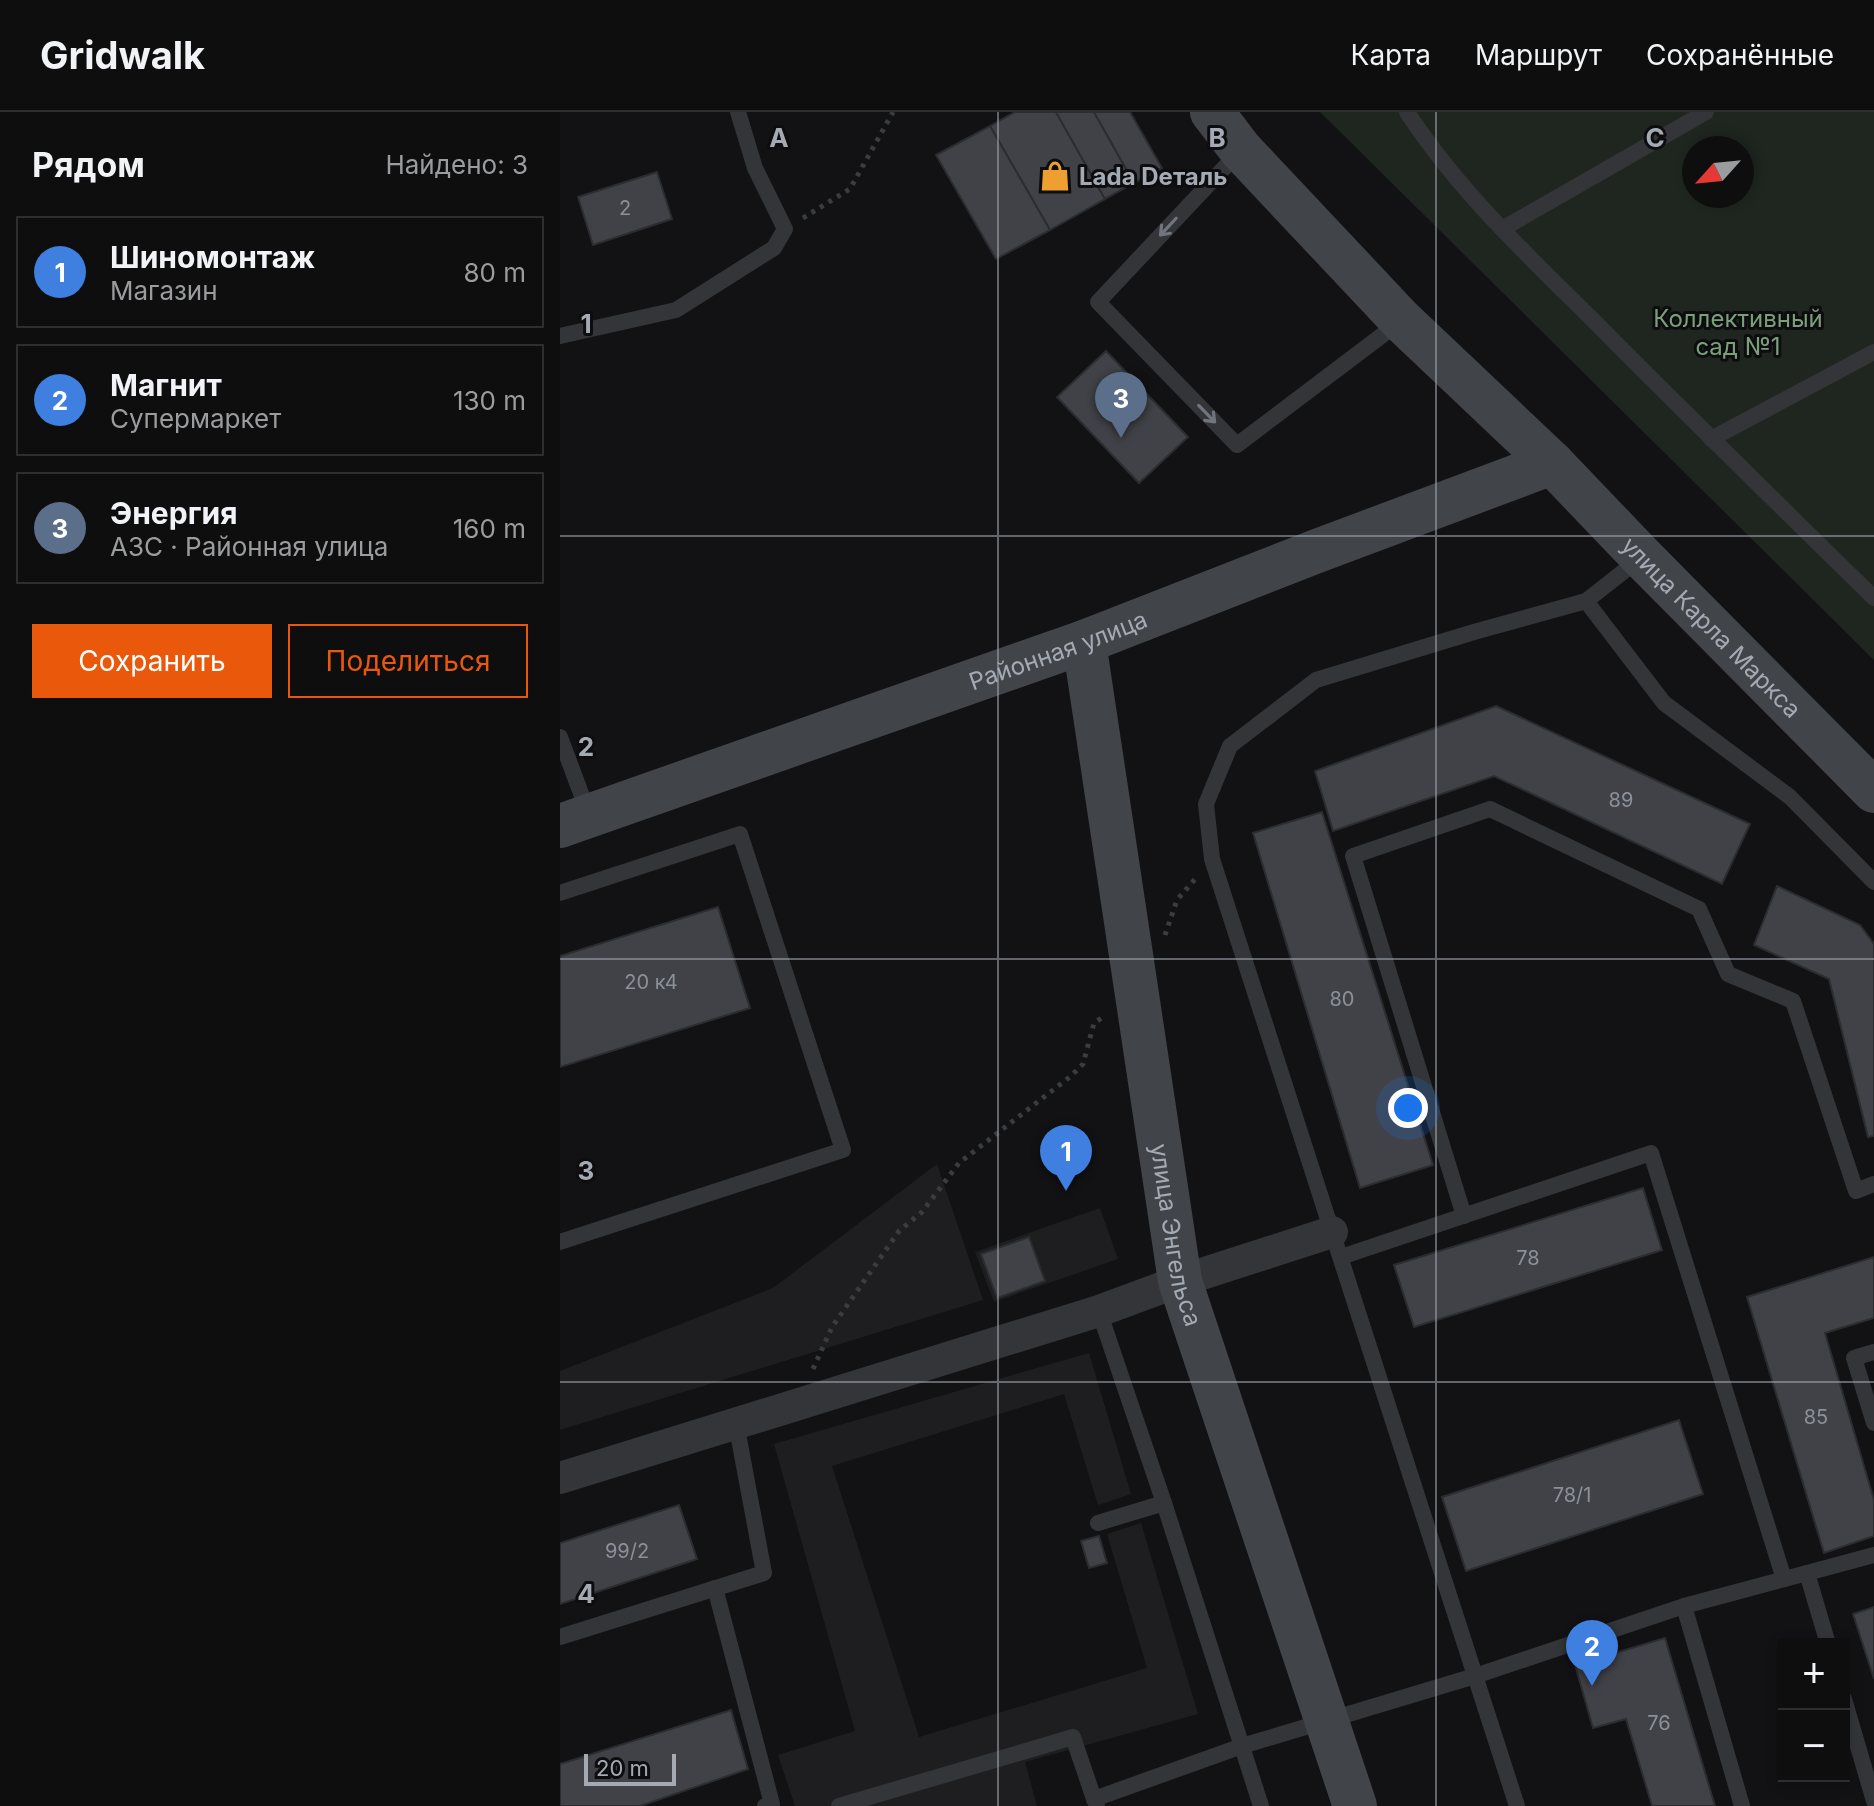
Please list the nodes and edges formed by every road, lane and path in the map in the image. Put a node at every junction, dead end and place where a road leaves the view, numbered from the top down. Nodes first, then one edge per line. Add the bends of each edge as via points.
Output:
1 (738, 112) edge
2 (893, 112) edge
3 (1212, 112) edge
4 (1407, 112) edge
5 (1706, 112) edge
6 (1241, 150) junction
7 (785, 229) junction
8 (1502, 229) junction
9 (1401, 320) junction
10 (560, 336) edge
11 (1874, 352) edge
12 (1711, 439) junction
13 (1552, 463) junction
14 (1642, 557) junction
15 (1874, 598) edge
16 (1586, 601) junction
17 (1084, 642) junction
18 (560, 737) edge
19 (1874, 791) edge
20 (575, 821) edge
21 (1212, 859) junction
22 (1874, 882) edge
23 (560, 893) edge
24 (1160, 939) dead end
25 (1136, 988) junction
26 (1874, 1184) edge
27 (1464, 1216) junction
28 (560, 1242) edge
29 (1336, 1244) junction
30 (1180, 1281) junction
31 (1099, 1311) junction
32 (1874, 1352) edge
33 (798, 1404) junction
34 (736, 1423) junction
35 (1874, 1423) edge
36 (560, 1478) edge
37 (1164, 1503) junction
38 (1098, 1523) dead end
39 (1874, 1555) edge
40 (1807, 1573) junction
41 (1784, 1579) junction
42 (715, 1588) junction
43 (1684, 1606) junction
44 (560, 1637) edge
45 (1826, 1638) edge
46 (1475, 1676) junction
47 (1847, 1710) edge
48 (1328, 1721) junction
49 (1242, 1746) junction
50 (1874, 1801) edge
51 (1096, 1802) edge
52 (765, 1806) edge
53 (839, 1806) edge
54 (1261, 1806) edge
55 (1355, 1806) edge
56 (1517, 1806) edge
57 (1742, 1806) edge

1 - 7 lane via 755,168
2 - 7 path via 850,189
3 - 6 street, улица Карла Маркса
4 - 8 lane
5 - 8 lane
6 - 9 street, улица Карла Маркса
6 -> 9 lane via 1098,302 1237,445
7 - 10 lane via 774,248 676,310
8 - 12 lane
9 - 13 street, улица Карла Маркса
11 - 12 lane
12 - 15 lane
13 - 14 street, улица Карла Маркса
13 - 17 street, Районная улица
14 - 16 lane
14 - 19 street, улица Карла Маркса
16 - 21 lane via 1316,680 1230,746 1206,804
16 - 22 lane via 1664,703 1790,797
17 - 20 street, Районная улица
17 - 25 street, улица Энгельса
18 - 20 lane
21 - 24 path via 1177,900 1167,933
21 - 29 lane
23 - 28 lane via 740,834 843,1150
25 - 30 street, улица Энгельса
25 - 33 path via 1094,1023 1083,1064 959,1163 922,1212 899,1231 832,1327
26 - 27 lane via 1856,1191 1793,1001 1728,974 1699,909 1490,809 1353,856
27 - 29 lane
27 - 41 lane via 1651,1153
29 - 30 street
29 - 46 lane
30 - 31 street
30 - 48 street, улица Энгельса
31 - 33 street
31 - 37 lane
32 - 35 lane via 1854,1358
33 - 34 street
34 - 36 street
34 - 42 lane via 764,1573
37 - 38 lane
37 - 49 lane
39 - 40 lane
40 - 41 lane
40 - 45 lane
41 - 43 lane
42 - 44 lane
42 - 52 lane via 772,1804
43 - 46 lane
43 - 57 lane
46 - 48 lane
46 - 56 lane
47 - 50 lane
48 - 49 lane
48 - 55 street, улица Энгельса
49 - 51 lane
49 - 54 lane
51 - 53 lane via 1073,1737

